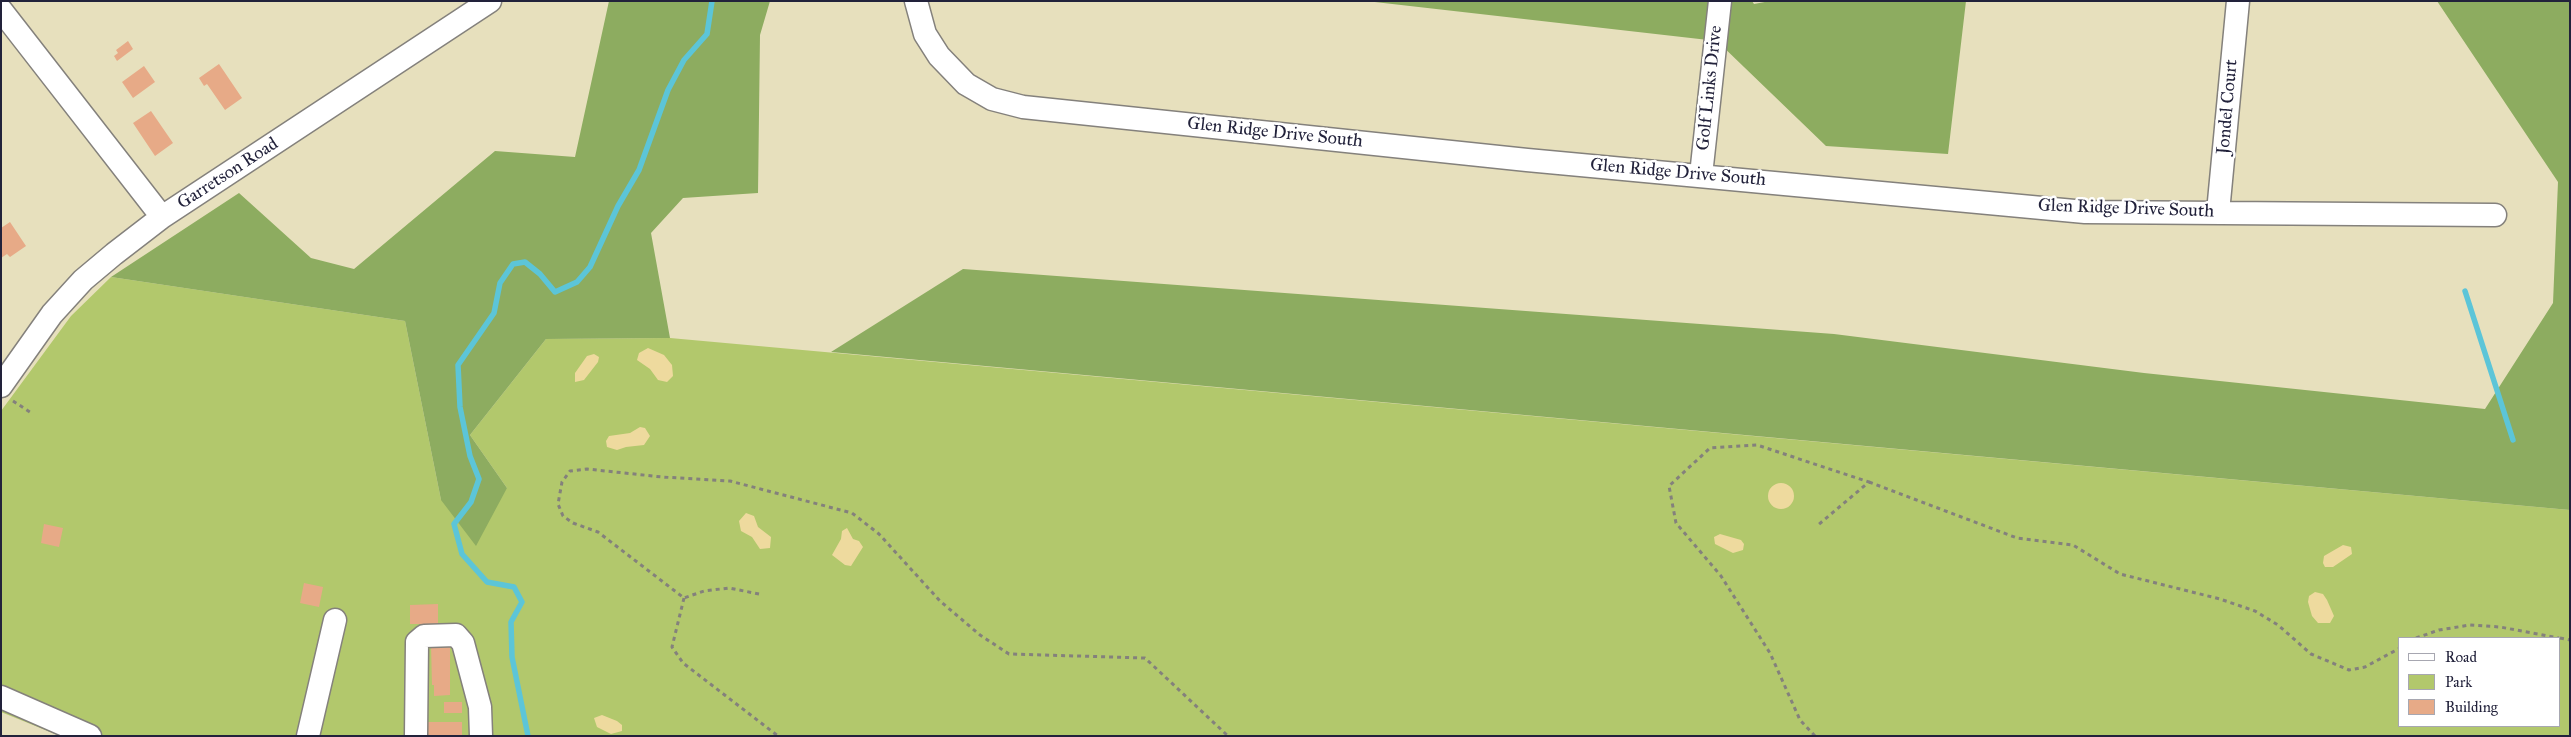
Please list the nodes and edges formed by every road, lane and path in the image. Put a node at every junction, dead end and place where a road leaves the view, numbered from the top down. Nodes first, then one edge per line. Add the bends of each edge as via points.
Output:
1 (490, 1) edge
2 (916, 1) edge
3 (1720, 1) edge
4 (2238, 1) edge
5 (1, 10) edge
6 (1701, 175) junction
7 (2218, 212) junction
8 (2495, 215) dead end
9 (162, 217) junction
10 (5, 392) edge
11 (34, 414) dead end
12 (1869, 482) junction
13 (1818, 525) dead end
14 (759, 594) dead end
15 (684, 598) junction
16 (335, 620) dead end
17 (2419, 637) edge
18 (2555, 637) edge
19 (2398, 649) edge
20 (1, 697) edge
21 (90, 736) edge
22 (308, 736) edge
23 (416, 736) edge
24 (481, 736) edge
25 (778, 736) edge
26 (1228, 736) edge
27 (1815, 736) edge

1 - 9 street, Garretson Road
2 - 6 street, Glen Ridge Drive South via 925,34 939,56 966,84 992,99 1023,107
3 - 6 street, Golf Links Drive
4 - 7 street, Jondel Court
5 - 9 street
6 - 7 street, Glen Ridge Drive South via 2085,212
7 - 8 street, Glen Ridge Drive South
9 - 10 street, Garretson Road via 83,280 52,314
10 - 11 path
12 - 13 path
12 - 19 path via 2017,538 2074,545 2120,574 2255,611 2278,625 2312,654 2349,670 2365,667
12 - 27 path via 1757,445 1710,448 1669,486 1676,523 1720,576 1770,653 1800,720
14 - 15 path via 729,588
15 - 25 path via 672,647 683,663
15 - 26 path via 598,532 563,516 558,504 562,482 570,471 587,469 730,481 852,513 879,534 940,600 980,635 1009,654 1145,658
16 - 22 street
17 - 18 path via 2470,625
20 - 21 street
23 - 24 street via 417,642 424,636 456,635 463,643 480,707

